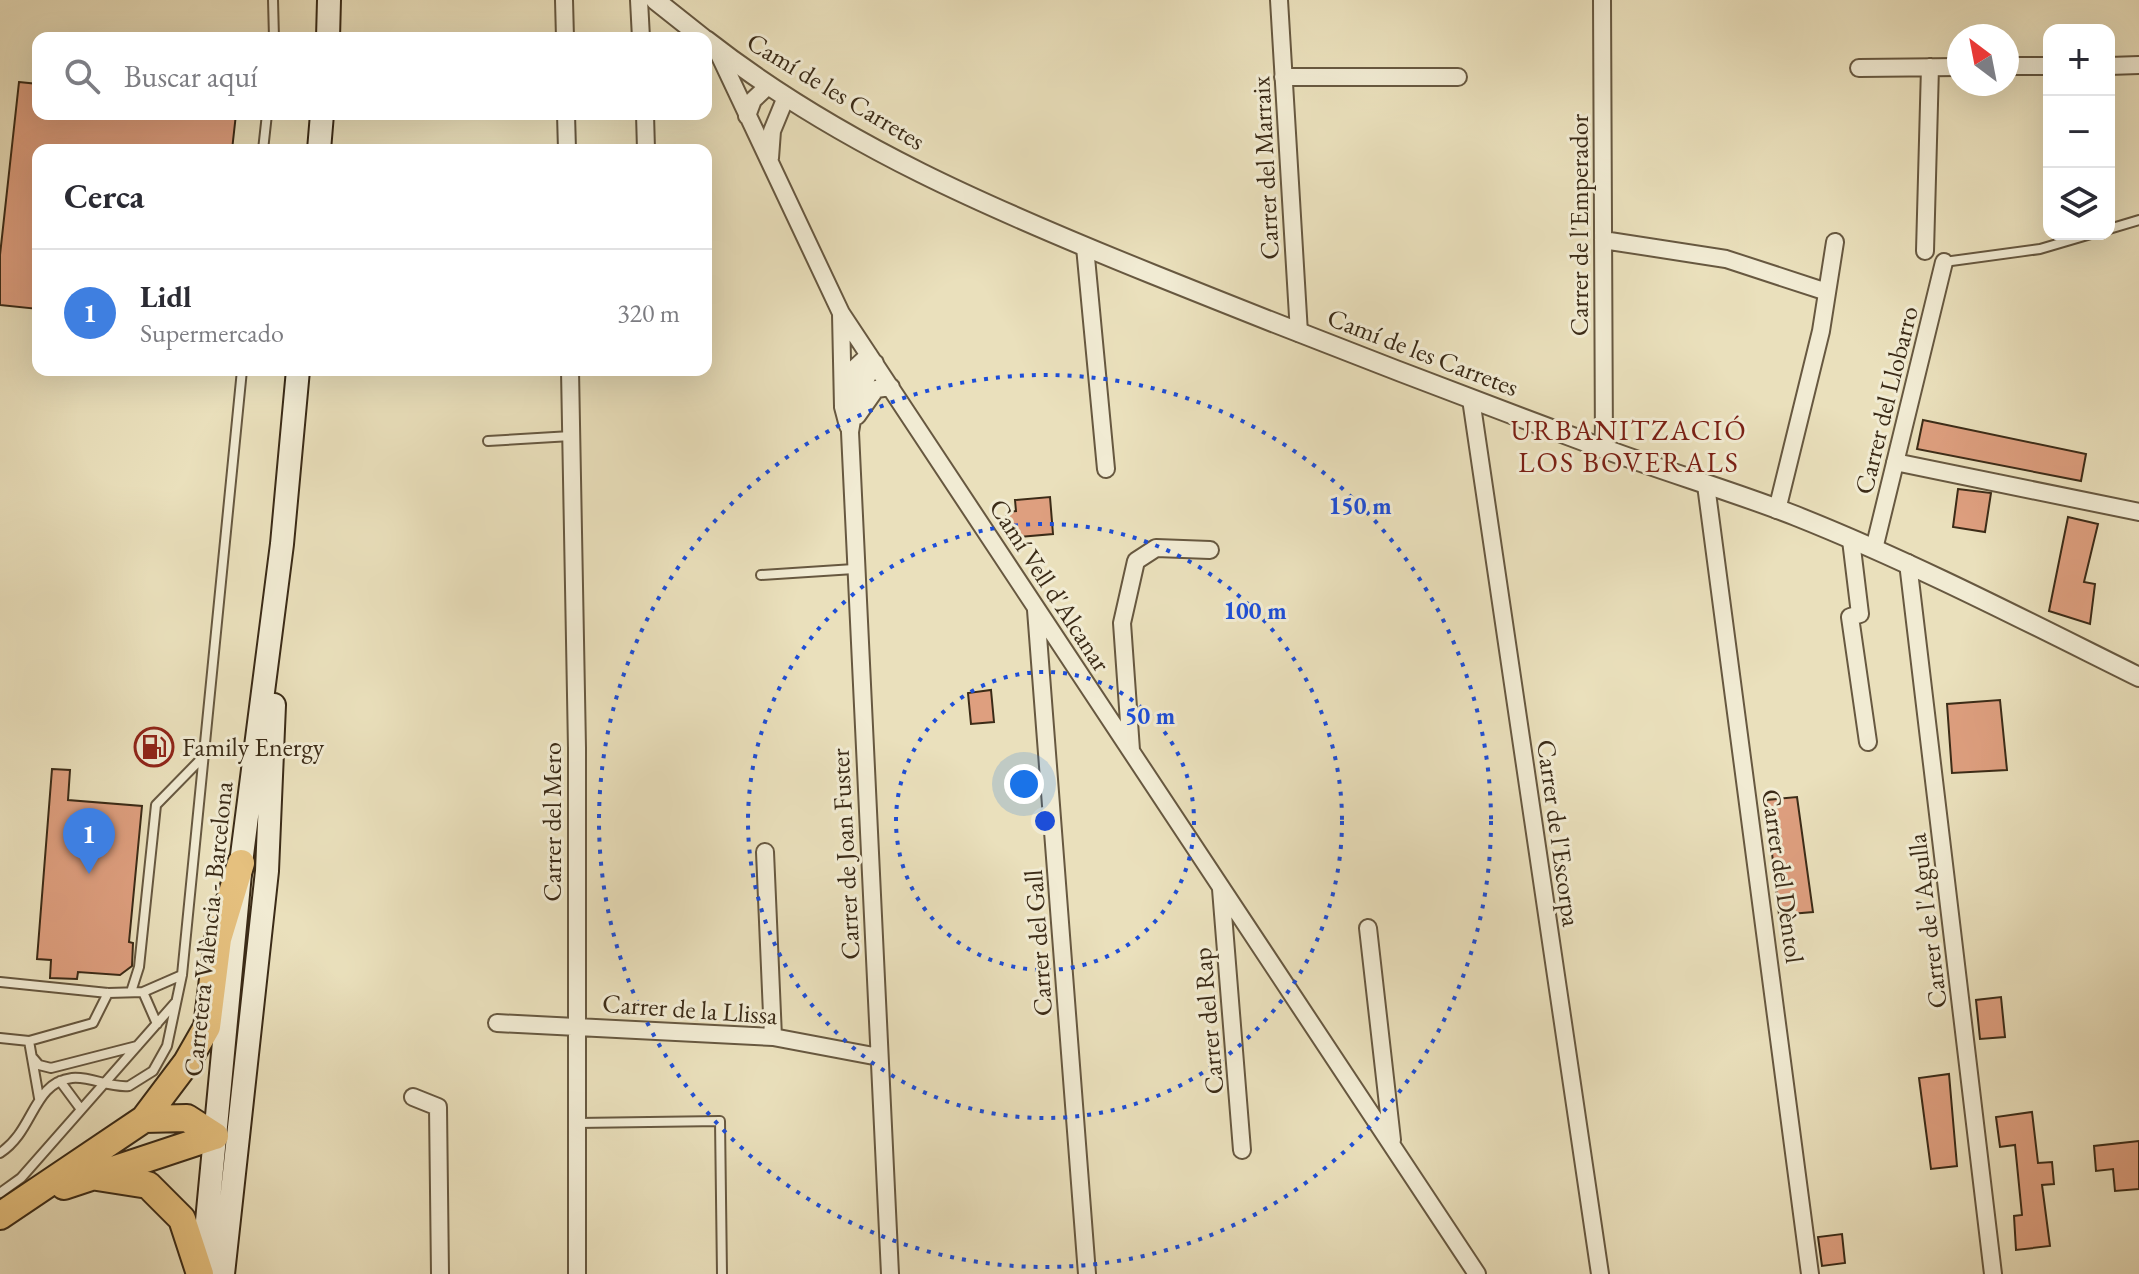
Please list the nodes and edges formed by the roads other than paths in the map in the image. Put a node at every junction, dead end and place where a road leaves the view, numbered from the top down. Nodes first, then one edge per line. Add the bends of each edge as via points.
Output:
1 (273, 0) edge
2 (329, 0) edge
3 (564, 0) edge
4 (639, 0) edge
5 (655, 0) edge
6 (1279, 0) edge
7 (1602, 0) edge
8 (274, 32) edge
9 (328, 32) edge
10 (565, 32) edge
11 (641, 32) edge
12 (695, 32) edge
13 (712, 45) edge
14 (712, 50) edge
15 (2139, 65) edge
16 (2019, 66) edge
17 (2043, 66) edge
18 (2115, 66) edge
19 (1930, 67) junction
20 (1947, 67) edge
21 (1859, 68) dead end
22 (1283, 77) junction
23 (1458, 77) dead end
24 (769, 85) junction
25 (786, 97) junction
26 (807, 109) junction
27 (747, 116) junction
28 (266, 120) edge
29 (322, 120) edge
30 (566, 120) edge
31 (645, 120) edge
32 (775, 123) junction
33 (264, 144) edge
34 (320, 144) edge
35 (567, 144) edge
36 (646, 144) edge
37 (770, 160) junction
38 (2139, 220) edge
39 (2115, 227) edge
40 (1603, 240) junction
41 (2071, 240) edge
42 (1835, 242) dead end
43 (1085, 247) junction
44 (1925, 251) dead end
45 (1944, 262) joint
46 (1827, 292) junction
47 (841, 313) junction
48 (1299, 333) junction
49 (872, 359) junction
50 (241, 376) edge
51 (297, 376) edge
52 (570, 376) edge
53 (891, 387) junction
54 (843, 390) junction
55 (1471, 399) junction
56 (850, 432) junction
57 (571, 436) junction
58 (488, 441) dead end
59 (1604, 449) junction
60 (1895, 462) junction
61 (1106, 469) dead end
62 (1706, 485) junction
63 (1777, 510) junction
64 (2139, 512) edge
65 (1851, 540) junction
66 (282, 544) junction
67 (1874, 549) junction
68 (1210, 550) dead end
69 (1908, 563) junction
70 (854, 569) junction
71 (761, 575) dead end
72 (1036, 608) junction
73 (2139, 677) edge
74 (1868, 742) dead end
75 (1131, 752) junction
76 (205, 755) junction
77 (765, 852) dead end
78 (241, 863) junction
79 (267, 871) junction
80 (1221, 887) junction
81 (1368, 928) dead end
82 (182, 975) junction
83 (0, 982) edge
84 (131, 992) junction
85 (143, 992) junction
86 (108, 993) junction
87 (176, 1002) junction
88 (497, 1023) dead end
89 (157, 1024) junction
90 (577, 1025) junction
91 (773, 1037) junction
92 (0, 1038) edge
93 (29, 1041) junction
94 (137, 1045) junction
95 (879, 1057) junction
96 (32, 1058) junction
97 (60, 1081) junction
98 (102, 1083) junction
99 (413, 1097) dead end
100 (39, 1098) junction
101 (80, 1108) junction
102 (144, 1119) junction
103 (577, 1123) junction
104 (215, 1136) junction
105 (1392, 1146) junction
106 (1242, 1150) dead end
107 (0, 1153) edge
108 (93, 1176) junction
109 (0, 1193) edge
110 (34, 1196) junction
111 (0, 1216) edge
112 (216, 1273) edge
113 (440, 1274) edge
114 (577, 1274) edge
115 (722, 1274) edge
116 (890, 1274) edge
117 (1087, 1274) edge
118 (1477, 1274) edge
119 (1600, 1274) edge
120 (1810, 1274) edge
121 (1993, 1274) edge

1 - 8 lane
2 - 9 main road
3 - 10 street
4 - 11 street
5 - 12 street, Camí de les Carretes
6 - 22 street, Carrer del Marraix
7 - 40 street, Carrer de l'Emperador
13 - 24 street, Camí de les Carretes
14 - 27 street, Camí Vell d'Alcanar
15 - 18 street
16 - 17 street
19 - 20 street
19 - 21 street
19 - 44 street
22 - 23 street
22 - 48 street, Carrer del Marraix
24 - 25 street, Camí de les Carretes
24 - 27 street via 753,100
25 - 26 street, Camí de les Carretes
25 - 32 street
26 - 32 street
26 - 43 street, Camí de les Carretes via 858,141 997,211
27 - 37 street, Camí Vell d'Alcanar
28 - 33 lane
29 - 34 main road
30 - 35 street
31 - 36 street
32 - 37 street
37 - 47 street, Camí Vell d'Alcanar
38 - 39 lane
40 - 46 street via 1726,259
40 - 59 street, Carrer de l'Emperador
41 - 45 lane
42 - 46 street
43 - 48 street, Camí de les Carretes
43 - 61 street
45 - 60 street, Carrer del Llobarro
46 - 63 street
47 - 49 street, Camí Vell d'Alcanar
47 - 54 street, Carrer de Joan Fuster
48 - 55 street, Camí de les Carretes
49 - 53 street, Camí Vell d'Alcanar
49 - 54 street via 856,367
49 - 56 street, Carrer de Joan Fuster via 856,396
50 - 76 lane
51 - 66 main road, Carretera València - Barcelona
52 - 57 street, Carrer del Mero
53 - 56 street via 876,389
53 - 72 street, Camí Vell d'Alcanar
54 - 56 street, Carrer de Joan Fuster
55 - 59 street, Camí de les Carretes
55 - 119 street, Carrer de l'Escorpa
56 - 70 street, Carrer de Joan Fuster
57 - 58 lane
57 - 90 street, Carrer del Mero
59 - 62 street, Camí de les Carretes
60 - 64 street
60 - 67 street, Carrer del Llobarro
62 - 63 street, Camí de les Carretes
62 - 120 street, Carrer del Dèntol
63 - 65 street, Camí de les Carretes
65 - 67 street, Camí de les Carretes
65 - 74 street via 1860,614 1850,617
66 - 78 main road, Carretera València - Barcelona
66 - 79 main road, Carretera València - Barcelona
67 - 69 street, Camí de les Carretes
68 - 75 street via 1156,548 1136,561 1122,623
69 - 73 street, Camí de les Carretes
69 - 121 street, Carrer de l'Agulla
70 - 71 lane
70 - 95 street, Carrer de Joan Fuster
72 - 75 street, Camí Vell d'Alcanar
72 - 117 street, Carrer del Gall
75 - 80 street, Camí Vell d'Alcanar
76 - 82 lane
76 - 84 lane via 156,805 139,967
77 - 91 street
78 - 102 highway via 218,939 207,1027
78 - 104 main road, Carretera València - Barcelona
79 - 104 main road via 229,1112
79 - 112 main road, Carretera València - Barcelona
80 - 105 street, Camí Vell d'Alcanar
80 - 106 street, Carrer del Rap
81 - 105 street, Camí Vell d'Alcanar
82 - 85 lane
82 - 87 lane
83 - 86 lane
84 - 85 lane
84 - 86 lane
85 - 89 lane
86 - 93 lane via 93,1023
87 - 89 lane
87 - 98 lane via 167,1046 153,1071 129,1086
88 - 90 street, Carrer de la Llissa
89 - 94 lane
90 - 91 street, Carrer de la Llissa
90 - 103 street, Carrer del Mero
91 - 95 street, Carrer de la Llissa
92 - 93 lane
93 - 96 lane
94 - 96 lane via 51,1068
94 - 98 lane
95 - 116 street, Carrer de Joan Fuster
96 - 100 lane
97 - 98 lane
97 - 100 lane
97 - 101 lane
98 - 101 lane
99 - 113 street via 438,1107
100 - 107 lane via 23,1134
101 - 109 lane via 21,1178
102 - 104 highway via 187,1118
102 - 110 highway
103 - 114 street, Carrer del Mero
103 - 115 lane via 720,1121
104 - 108 highway
104 - 112 main road, Carretera València - Barcelona via 225,1155
105 - 118 street, Camí Vell d'Alcanar
108 - 110 highway
108 - 112 highway via 148,1185 182,1219
110 - 111 highway

